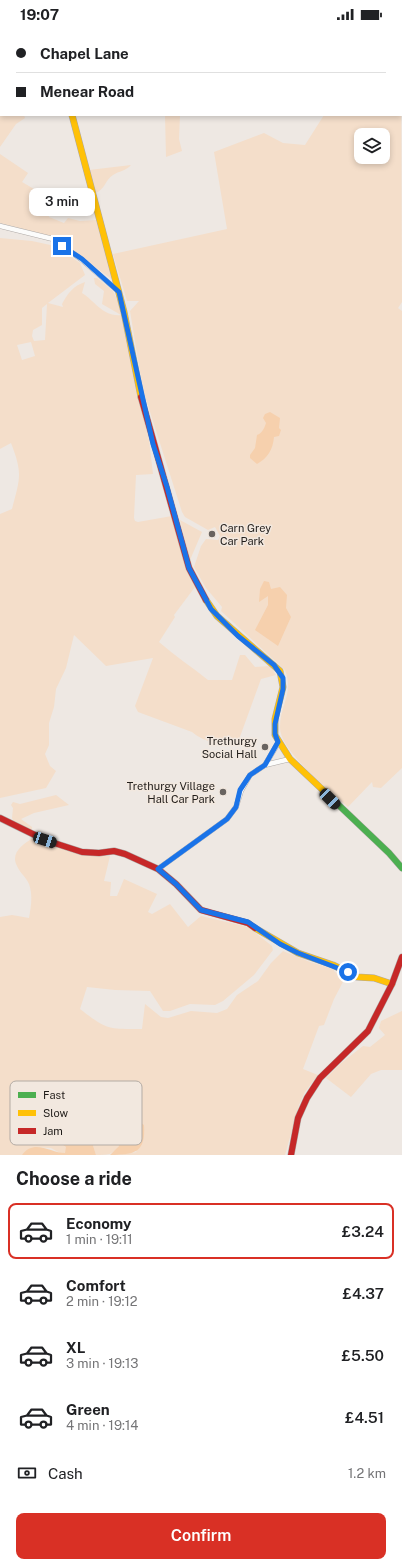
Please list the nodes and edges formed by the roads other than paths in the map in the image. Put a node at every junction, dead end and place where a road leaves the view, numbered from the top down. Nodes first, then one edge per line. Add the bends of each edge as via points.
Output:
1 (72, 116) edge
2 (0, 226) edge
3 (119, 292) junction
4 (278, 742) junction
5 (290, 759) junction
6 (265, 765) junction
7 (0, 818) edge
8 (402, 868) edge
9 (158, 869) junction
10 (402, 957) edge
11 (392, 984) junction
12 (291, 1155) edge

1 - 3 street
2 - 3 street via 53,239 82,259
3 - 4 street via 153,444 189,568 211,609 238,636 274,665 283,678 275,724
4 - 5 street
4 - 6 street
5 - 6 street
5 - 8 street
6 - 9 street via 250,775 240,790 236,807 227,819
7 - 9 street via 45,840 82,852 114,851
9 - 11 street via 201,910 248,922 284,946 357,977 374,978
10 - 11 street
11 - 12 street via 368,1031 320,1078 307,1098 298,1118

